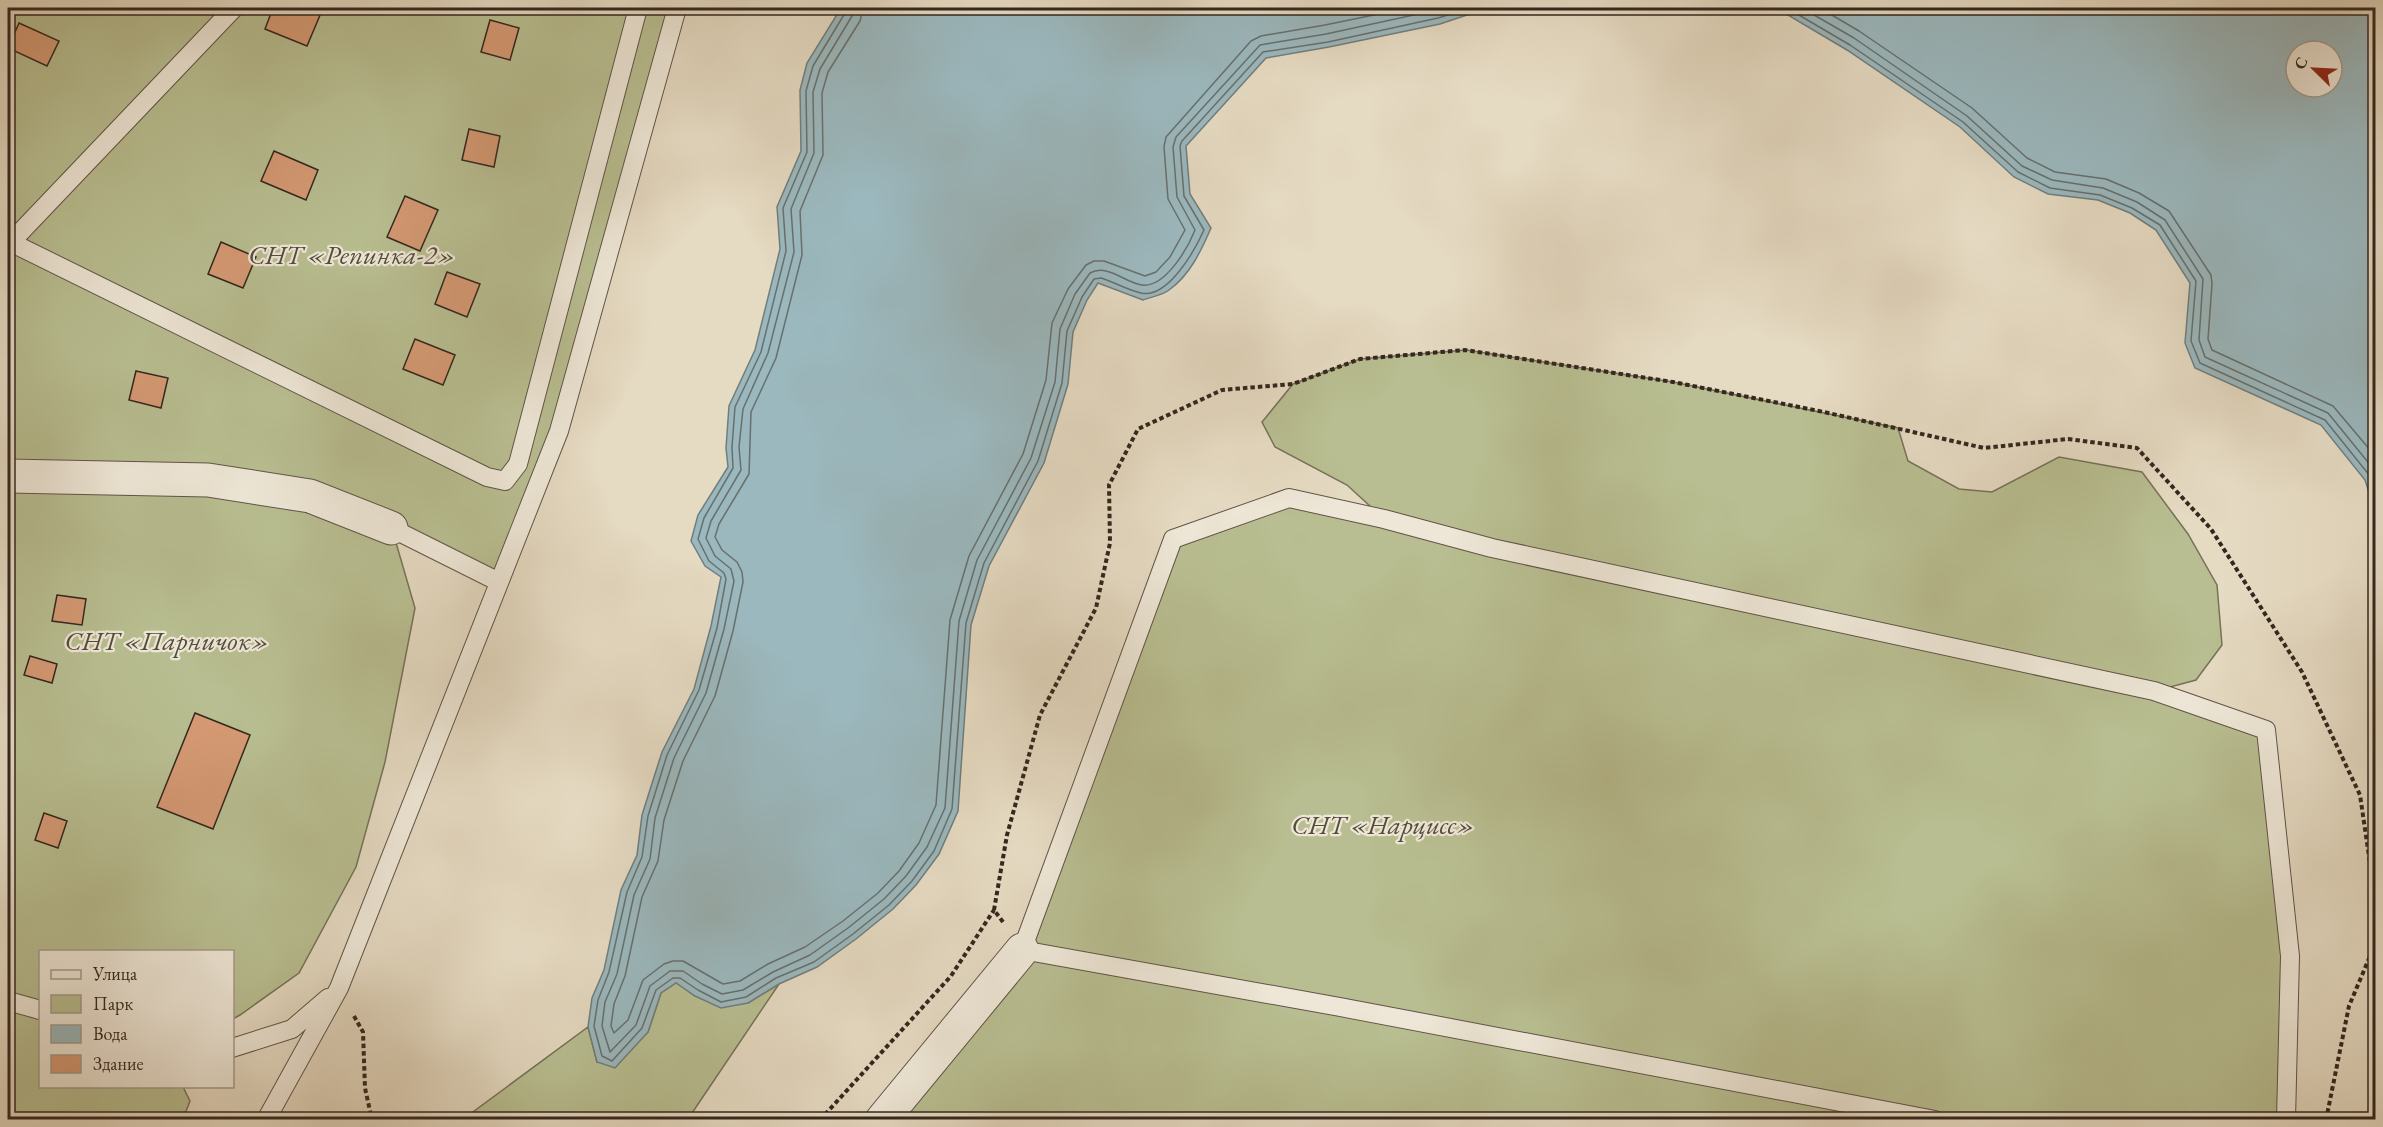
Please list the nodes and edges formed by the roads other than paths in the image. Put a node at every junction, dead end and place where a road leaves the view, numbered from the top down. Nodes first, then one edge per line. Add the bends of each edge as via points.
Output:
1 (234, 8) edge
2 (638, 8) edge
3 (677, 8) edge
4 (9, 242) edge
5 (8, 476) edge
6 (391, 528) joint
7 (500, 582) junction
8 (1022, 951) junction
9 (339, 988) junction
10 (8, 1001) edge
11 (39, 1010) edge
12 (234, 1047) edge
13 (266, 1119) edge
14 (882, 1119) edge
15 (1935, 1119) edge
16 (2286, 1119) edge

1 - 4 lane
2 - 4 lane via 518,464 505,481 487,477
3 - 7 lane via 559,431
5 - 6 street via 208,480 310,496
6 - 7 lane
7 - 9 lane
8 - 14 street
8 - 15 lane
8 - 16 lane via 1173,539 1289,498 1492,548 2154,691 2266,730 2290,956
9 - 12 lane via 292,1029
9 - 13 lane
10 - 11 lane

